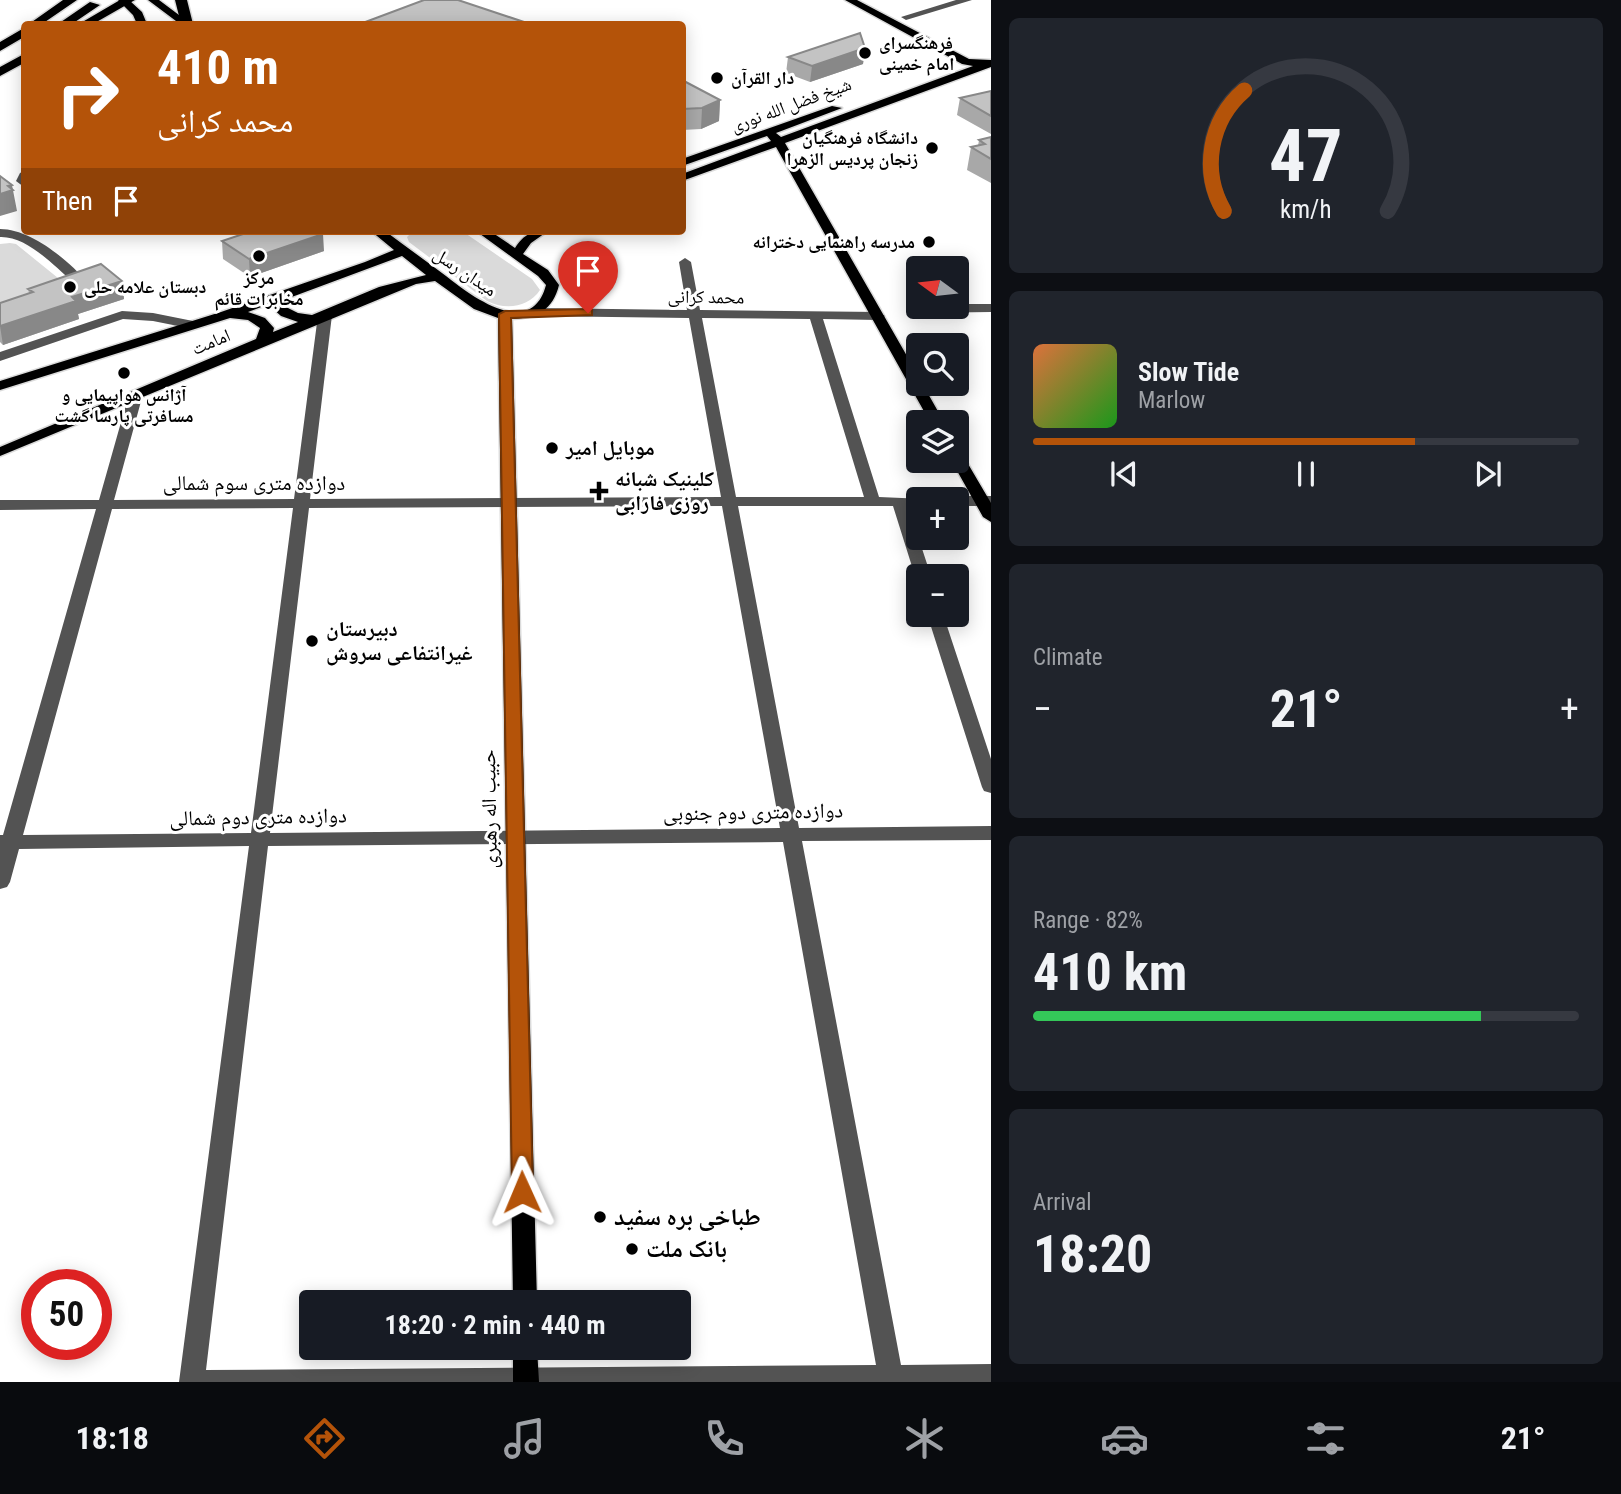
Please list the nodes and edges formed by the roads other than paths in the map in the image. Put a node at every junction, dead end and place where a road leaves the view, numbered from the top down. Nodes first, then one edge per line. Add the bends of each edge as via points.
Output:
1 (101, 0) edge
2 (126, 0) edge
3 (153, 0) edge
4 (181, 0) edge
5 (850, 0) edge
6 (874, 0) edge
7 (967, 0) edge
8 (68, 1) edge
9 (906, 17) junction
10 (39, 21) edge
11 (69, 21) edge
12 (90, 21) edge
13 (141, 21) edge
14 (183, 21) edge
15 (186, 21) edge
16 (21, 33) edge
17 (21, 34) edge
18 (0, 41) edge
19 (962, 46) dead end
20 (0, 47) edge
21 (21, 60) edge
22 (983, 60) edge
23 (0, 72) edge
24 (21, 72) edge
25 (0, 83) edge
26 (769, 132) junction
27 (779, 142) junction
28 (686, 162) edge
29 (686, 177) edge
30 (0, 233) edge
31 (382, 235) edge
32 (398, 235) edge
33 (488, 235) edge
34 (535, 235) edge
35 (401, 249) junction
36 (516, 254) junction
37 (685, 262) dead end
38 (440, 277) junction
39 (64, 290) edge
40 (286, 293) junction
41 (970, 309) edge
42 (991, 309) edge
43 (534, 312) junction
44 (505, 314) junction
45 (694, 314) junction
46 (226, 315) junction
47 (816, 315) junction
48 (877, 316) junction
49 (318, 317) junction
50 (192, 325) junction
51 (260, 343) junction
52 (0, 357) edge
53 (0, 386) edge
54 (136, 394) junction
55 (930, 410) edge
56 (0, 452) edge
57 (968, 473) edge
58 (873, 501) junction
59 (899, 501) junction
60 (906, 501) edge
61 (986, 501) edge
62 (729, 502) junction
63 (302, 503) junction
64 (509, 503) junction
65 (106, 504) junction
66 (0, 505) edge
67 (991, 517) edge
68 (919, 564) edge
69 (939, 627) edge
70 (991, 788) edge
71 (991, 833) edge
72 (791, 835) junction
73 (516, 837) junction
74 (259, 840) junction
75 (6, 842) edge
76 (0, 882) edge
77 (524, 1290) edge
78 (525, 1360) edge
79 (991, 1376) edge
80 (892, 1379) edge
81 (526, 1381) edge
82 (191, 1382) edge
83 (201, 1382) edge

1 - 11 highway
2 - 12 highway
2 - 13 main road
3 - 14 main road
4 - 15 highway
5 - 22 main road
6 - 9 main road
7 - 9 street
8 - 10 highway
9 - 19 main road
16 - 18 highway
17 - 20 highway
21 - 23 highway
22 - 26 main road, شیخ فضل الله نوری
22 - 27 main road, شیخ فضل الله نوری
24 - 25 highway
26 - 27 main road
26 - 28 main road, شیخ فضل الله نوری
27 - 29 main road, شیخ فضل الله نوری
27 - 48 main road
30 - 39 street via 22,237 81,282
31 - 35 main road, میدان رسل
32 - 35 main road
33 - 36 main road
34 - 36 main road
35 - 38 main road, میدان رسل
35 - 40 main road, امامت via 370,265
36 - 43 main road via 553,285 552,299
37 - 45 street
38 - 44 main road, میدان رسل via 480,307
38 - 49 main road, امامت via 399,284
40 - 46 main road, امامت
40 - 49 main road via 279,300 285,314
41 - 42 street
43 - 44 main road, میدان رسل
43 - 45 street, محمد کرانی
44 - 64 main road, حبیب اله رهبری
45 - 47 street, محمد کرانی
45 - 62 street
46 - 50 main road, امامت
46 - 51 main road via 240,314 263,322 266,336
47 - 48 street, محمد کرانی
47 - 58 street
48 - 55 main road
49 - 51 main road, امامت
49 - 63 street
50 - 52 street via 122,315
50 - 53 main road, امامت
51 - 54 main road, امامت
54 - 56 main road, امامت
54 - 65 street
57 - 61 main road
58 - 59 street, دوازده متری سوم شمالی
58 - 62 street, دوازده متری سوم شمالی
59 - 60 street, دوازده متری سوم شمالی
59 - 68 street
61 - 67 main road
62 - 64 street, دوازده متری سوم شمالی
62 - 72 street
63 - 64 street, دوازده متری سوم شمالی
63 - 65 street, دوازده متری سوم شمالی
63 - 74 street
64 - 73 main road, حبیب اله رهبری
65 - 66 street, دوازده متری سوم شمالی
65 - 75 street
69 - 70 street
71 - 72 street, دوازده متری دوم جنوبی
72 - 73 street, دوازده متری دوم جنوبی
72 - 80 street
73 - 74 street, دوازده متری دوم شمالی
73 - 77 main road, حبیب اله رهبری
74 - 75 street, دوازده متری دوم شمالی
74 - 82 street
75 - 76 street
78 - 81 main road
79 - 80 street
80 - 81 street
81 - 83 street

